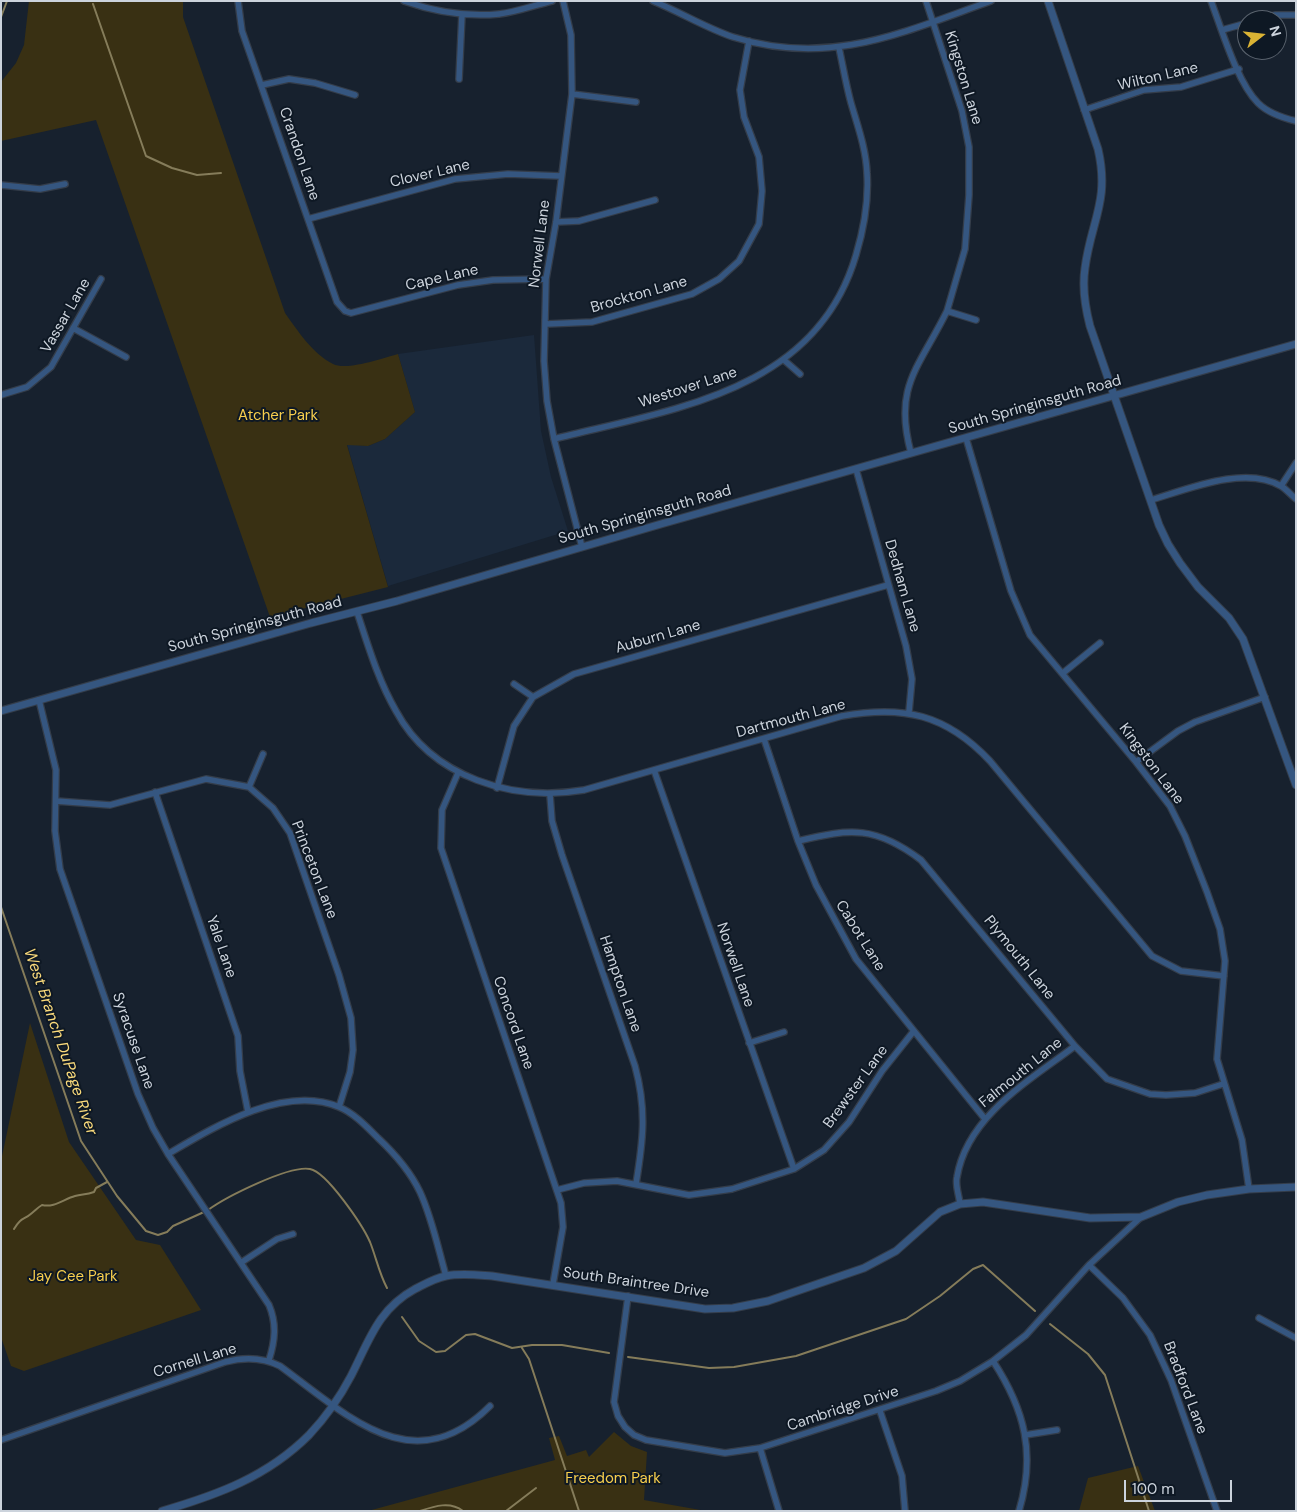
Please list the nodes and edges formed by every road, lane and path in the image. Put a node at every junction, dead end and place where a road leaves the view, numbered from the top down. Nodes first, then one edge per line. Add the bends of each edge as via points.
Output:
1 (238, 1) edge
2 (404, 1) edge
3 (552, 1) edge
4 (563, 1) edge
5 (653, 1) edge
6 (926, 1) edge
7 (991, 1) edge
8 (1048, 1) edge
9 (1211, 1) edge
10 (528, 4) edge
11 (462, 14) junction
12 (932, 22) junction
13 (1237, 26) edge
14 (1222, 30) junction
15 (750, 42) junction
16 (839, 48) junction
17 (1239, 69) junction
18 (459, 80) dead end
19 (262, 85) junction
20 (572, 94) junction
21 (355, 95) dead end
22 (636, 102) dead end
23 (1084, 110) junction
24 (1296, 121) edge
25 (561, 176) junction
26 (65, 184) dead end
27 (1, 185) edge
28 (655, 200) dead end
29 (308, 219) junction
30 (556, 222) junction
31 (101, 279) dead end
32 (546, 279) junction
33 (345, 311) joint
34 (947, 311) junction
35 (976, 320) dead end
36 (546, 324) junction
37 (73, 328) junction
38 (1296, 344) edge
39 (126, 357) dead end
40 (784, 360) junction
41 (800, 374) dead end
42 (1, 395) edge
43 (1113, 396) junction
44 (966, 438) junction
45 (554, 439) junction
46 (911, 454) junction
47 (1296, 463) edge
48 (856, 469) junction
49 (1281, 486) junction
50 (1296, 499) edge
51 (1151, 500) junction
52 (582, 547) junction
53 (888, 585) junction
54 (357, 612) junction
55 (1100, 643) dead end
56 (1063, 673) junction
57 (514, 684) dead end
58 (1265, 697) junction
59 (533, 698) junction
60 (39, 700) junction
61 (1, 711) edge
62 (908, 712) junction
63 (764, 739) junction
64 (264, 754) dead end
65 (1136, 762) junction
66 (654, 770) junction
67 (458, 772) junction
68 (1296, 785) edge
69 (249, 787) junction
70 (497, 788) junction
71 (155, 792) junction
72 (550, 795) junction
73 (56, 800) junction
74 (798, 841) junction
75 (1224, 976) junction
76 (784, 1032) dead end
77 (914, 1032) junction
78 (749, 1043) junction
79 (1075, 1046) junction
80 (1223, 1084) junction
81 (339, 1107) junction
82 (248, 1112) junction
83 (985, 1119) junction
84 (168, 1154) junction
85 (794, 1169) junction
86 (636, 1184) junction
87 (1296, 1187) edge
88 (1249, 1189) junction
89 (557, 1190) junction
90 (960, 1204) junction
91 (1141, 1217) junction
92 (293, 1234) dead end
93 (242, 1262) junction
94 (1089, 1265) junction
95 (446, 1276) junction
96 (553, 1284) junction
97 (628, 1296) junction
98 (1259, 1318) dead end
99 (1296, 1338) edge
100 (269, 1360) junction
101 (993, 1361) junction
102 (333, 1405) junction
103 (490, 1406) dead end
104 (880, 1411) junction
105 (1057, 1430) dead end
106 (1025, 1435) junction
107 (1, 1440) edge
108 (760, 1448) junction
109 (162, 1511) edge
110 (779, 1511) edge
111 (905, 1511) edge
112 (1019, 1511) edge
113 (1217, 1511) edge

1 - 19 street, Crandon Lane via 242,31
2 - 11 street via 430,11
3 - 10 street
4 - 20 street, Norwell Lane via 571,35
5 - 15 street
6 - 12 street, Kingston Lane
7 - 12 street
8 - 23 street
9 - 14 street
10 - 11 street via 501,14
11 - 18 street
12 - 16 street via 875,41
12 - 34 street, Kingston Lane via 962,111 969,147 970,195 965,249
13 - 14 street
14 - 17 street
15 - 16 street via 788,50
15 - 36 street, Brockton Lane via 740,90 744,117 758,157 762,191 759,224 738,261 719,279 692,294 592,322
16 - 40 street, Westover Lane via 866,160 866,212 848,283 814,331
17 - 23 street, Wilton Lane via 1180,87 1144,90
17 - 24 street via 1247,89 1259,104 1277,116
19 - 21 street via 289,79
19 - 29 street, Crandon Lane
20 - 22 street
20 - 25 street, Norwell Lane
23 - 43 street via 1098,149 1102,182 1100,208 1084,269 1085,305
25 - 29 street, Clover Lane via 508,174 455,179
25 - 30 street, Norwell Lane
26 - 27 street via 40,189
28 - 30 street via 579,221
29 - 33 street, Crandon Lane via 337,302
30 - 32 street, Norwell Lane
31 - 37 street, Vassar Lane
32 - 33 street, Cape Lane via 493,280 458,285 351,313
32 - 36 street, Norwell Lane
34 - 35 street
34 - 46 street, Kingston Lane via 905,395 904,426
36 - 45 street, Norwell Lane via 544,361
37 - 39 street
37 - 42 street, Vassar Lane via 51,367 27,387
38 - 43 street, South Springinsguth Road
40 - 41 street
40 - 45 street, Westover Lane via 746,384 718,395
43 - 44 street, South Springinsguth Road
43 - 51 street
44 - 46 street, South Springinsguth Road
44 - 56 street, Kingston Lane via 1010,591 1030,635
45 - 52 street, Norwell Lane
46 - 48 street, South Springinsguth Road
47 - 49 street
48 - 52 street, South Springinsguth Road
48 - 53 street, Dedham Lane
49 - 50 street
49 - 51 street via 1257,479 1228,478
51 - 58 street via 1159,525 1176,558 1198,587 1229,618 1243,639
52 - 54 street, South Springinsguth Road
53 - 59 street, Auburn Lane via 574,674
53 - 62 street, Dedham Lane via 910,666 912,679
54 - 60 street, South Springinsguth Road
54 - 67 street, Dartmouth Lane via 380,680 396,712 423,746
55 - 56 street
56 - 65 street, Kingston Lane
57 - 59 street
58 - 65 street via 1195,722
58 - 68 street
59 - 70 street, Auburn Lane via 514,726
60 - 61 street, South Springinsguth Road
60 - 73 street, Syracuse Lane via 53,752
62 - 63 street, Dartmouth Lane via 885,710 858,714
62 - 75 street, Dartmouth Lane via 946,726 979,750 1152,956 1181,971
63 - 66 street, Dartmouth Lane
63 - 74 street, Cabot Lane
64 - 69 street
65 - 75 street, Kingston Lane via 1170,806 1186,836 1220,929 1224,945
66 - 72 street, Dartmouth Lane via 584,790
66 - 78 street, Norwell Lane
67 - 70 street, Dartmouth Lane
67 - 89 street, Concord Lane via 440,818 443,858
69 - 71 street via 206,779
69 - 81 street, Princeton Lane via 273,808 290,833 347,1000 353,1050
70 - 72 street, Dartmouth Lane
71 - 73 street via 110,805
71 - 82 street, Yale Lane via 238,1036 240,1072
72 - 86 street, Hampton Lane via 552,821 562,855 636,1066 642,1092 644,1135
73 - 84 street, Syracuse Lane via 55,830 60,869 138,1094
74 - 77 street, Cabot Lane via 826,906 856,959
74 - 79 street, Plymouth Lane via 834,832 861,832 890,840 916,856
75 - 80 street, Kingston Lane via 1217,1058
76 - 78 street
77 - 83 street, Cabot Lane
77 - 85 street, Brewster Lane via 882,1070 849,1122 824,1150
78 - 85 street, Norwell Lane
79 - 80 street, Plymouth Lane via 1107,1079 1150,1094 1195,1093
79 - 83 street, Falmouth Lane
80 - 88 street, Kingston Lane via 1242,1140
81 - 82 street via 313,1101
81 - 95 street via 392,1151 411,1177 420,1193
82 - 84 street via 212,1128
83 - 90 street, Falmouth Lane via 963,1154 956,1179
84 - 93 street, Syracuse Lane
85 - 86 street, Brewster Lane via 740,1187 690,1195
86 - 89 street, Brewster Lane via 602,1180
87 - 88 street, South Braintree Drive
88 - 91 street, South Braintree Drive via 1178,1202
89 - 96 street, Concord Lane via 563,1227
90 - 91 street, South Braintree Drive via 983,1202 1090,1218
90 - 97 street, South Braintree Drive via 940,1212 904,1246 876,1263 768,1301 733,1308 705,1309
91 - 94 street, Cambridge Drive
92 - 93 street via 277,1239
93 - 100 street, Syracuse Lane via 272,1311 274,1341
94 - 101 street, Cambridge Drive via 1026,1335
94 - 113 street, Bradford Lane via 1123,1298 1150,1335 1172,1380
95 - 96 street, South Braintree Drive via 468,1274
95 - 102 street, South Braintree Drive via 411,1292 384,1313
96 - 97 street, South Braintree Drive
97 - 108 street, Cambridge Drive via 613,1395 616,1412 625,1427 637,1437 650,1441 725,1453
98 - 99 street
100 - 102 street
100 - 107 street, Cornell Lane via 249,1358 225,1362
101 - 104 street, Cambridge Drive via 960,1381
101 - 106 street via 1013,1394
102 - 103 street via 382,1435 402,1440 430,1440 462,1429
102 - 109 street, South Braintree Drive via 310,1434 265,1470 221,1493
104 - 108 street, Cambridge Drive
104 - 111 street via 902,1476
105 - 106 street
106 - 112 street via 1026,1483
108 - 110 street

